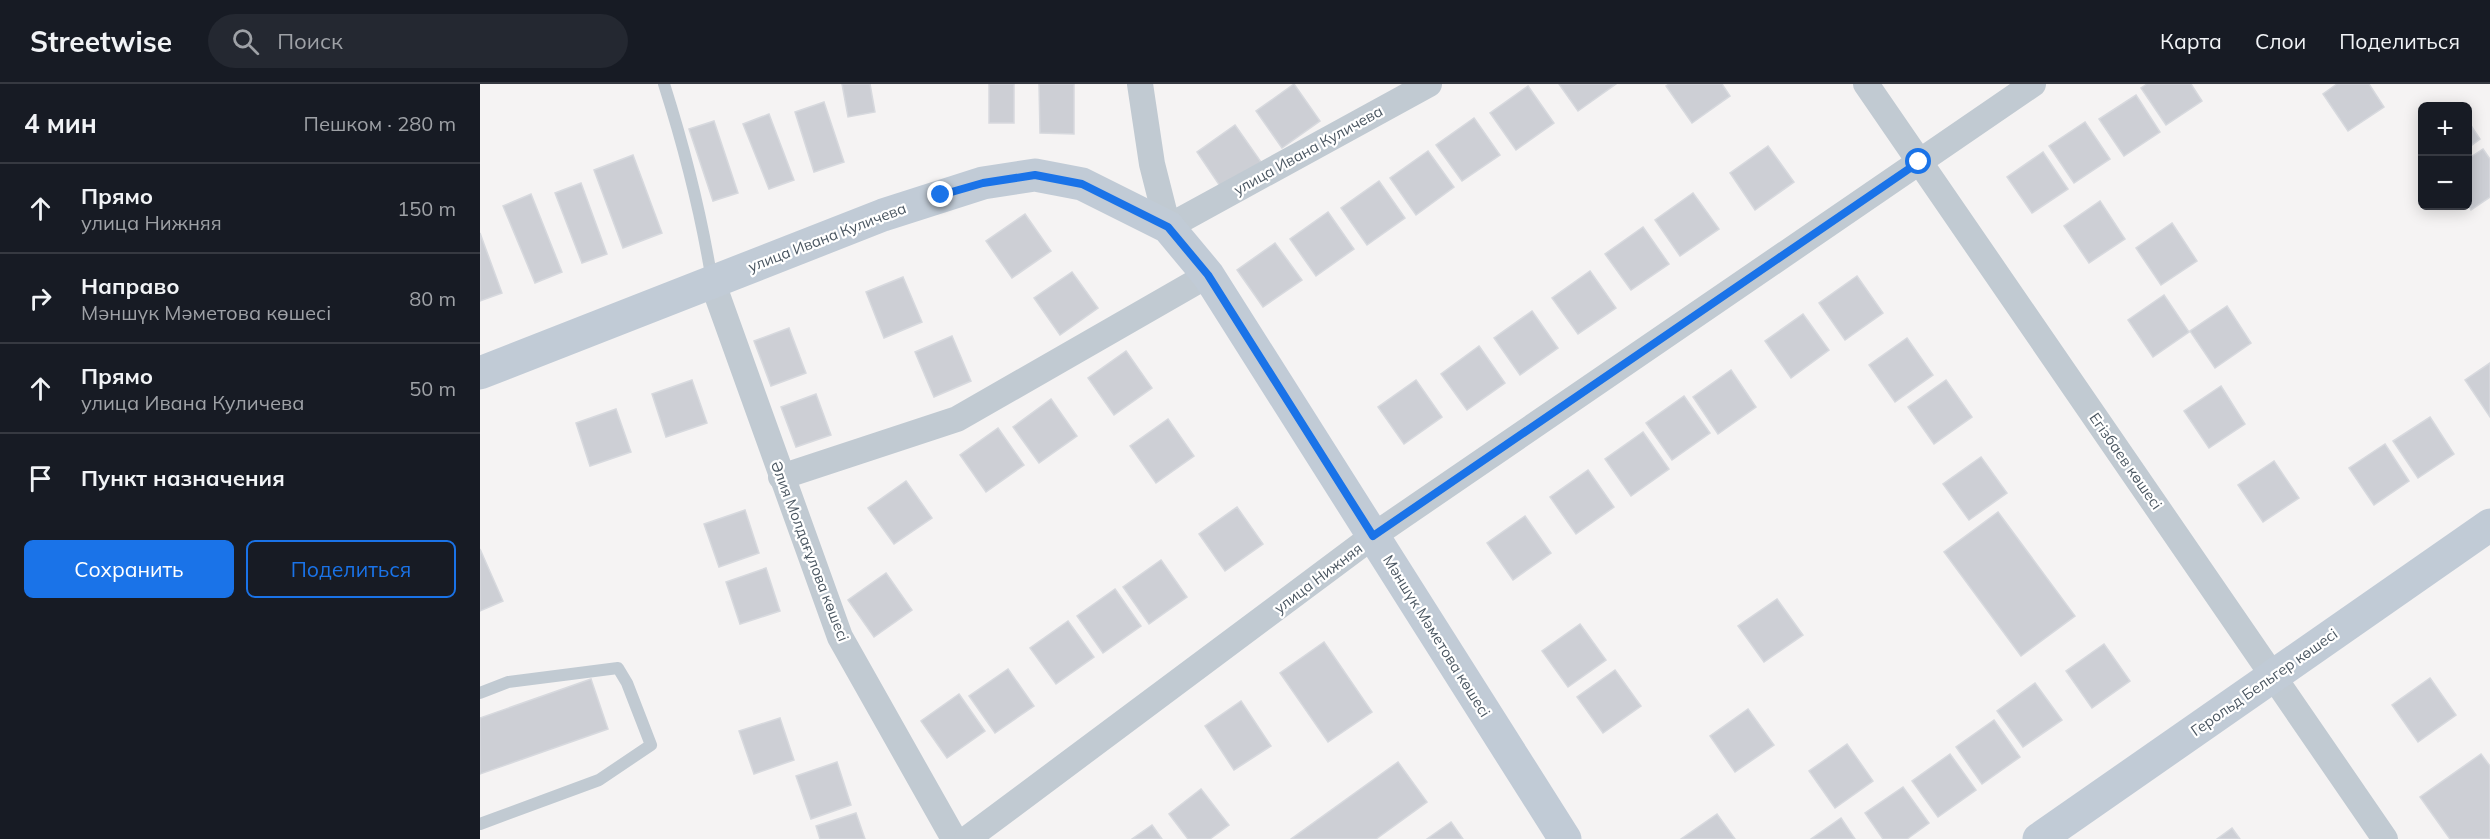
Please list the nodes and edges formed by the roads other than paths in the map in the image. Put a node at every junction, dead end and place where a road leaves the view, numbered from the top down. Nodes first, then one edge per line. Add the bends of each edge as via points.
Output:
1 (664, 84) edge
2 (1140, 84) edge
3 (1429, 84) edge
4 (1866, 84) edge
5 (2033, 84) edge
6 (1919, 162) junction
7 (1168, 227) junction
8 (1208, 275) junction
9 (712, 281) junction
10 (480, 373) edge
11 (781, 477) junction
12 (2490, 525) edge
13 (1373, 536) junction
14 (2274, 676) junction
15 (480, 693) edge
16 (480, 824) edge
17 (954, 839) edge
18 (967, 839) edge
19 (1565, 839) edge
20 (2039, 839) edge
21 (2385, 839) edge

1 - 9 lane via 689,166
2 - 7 street, Мәншүк Мәметова көшесі via 1152,164
3 - 7 street, улица Ивана Куличева
4 - 6 street, Егізбаев көшесі
5 - 6 street, улица Нижняя
6 - 13 street, улица Нижняя
6 - 14 street, Егізбаев көшесі
7 - 8 street, Мәншүк Мәметова көшесі
7 - 9 street, улица Ивана Куличева via 1082,184 1035,175 941,195
8 - 11 street via 957,419
8 - 13 street, Мәншүк Мәметова көшесі
9 - 10 street, улица Ивана Куличева
9 - 11 street, Әлия Молдағұлова көшесі
11 - 17 street, Әлия Молдағұлова көшесі via 840,637
12 - 14 street, Герольд Бельгер көшесі
13 - 18 street, улица Нижняя
13 - 19 street, Мәншүк Мәметова көшесі
14 - 20 street, Герольд Бельгер көшесі
14 - 21 street, Егізбаев көшесі
15 - 16 lane via 508,682 618,668 651,745 599,780

